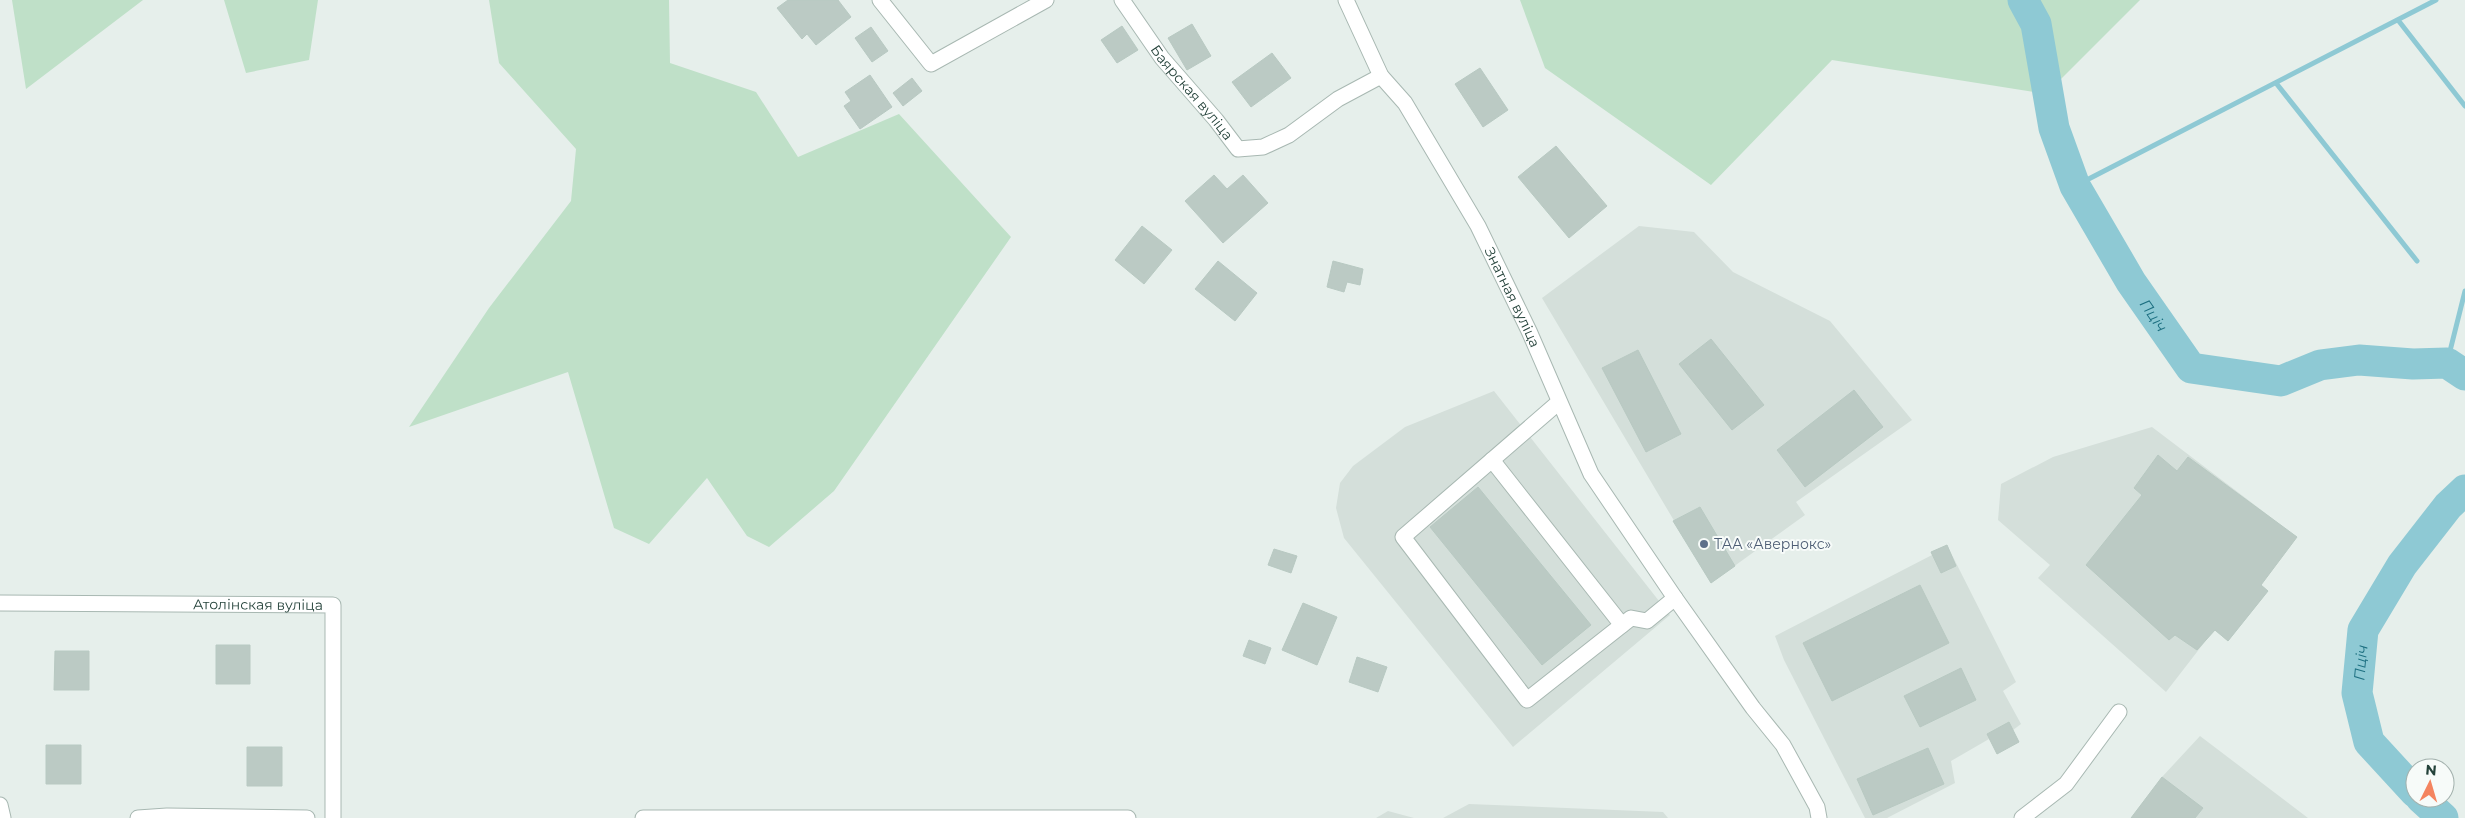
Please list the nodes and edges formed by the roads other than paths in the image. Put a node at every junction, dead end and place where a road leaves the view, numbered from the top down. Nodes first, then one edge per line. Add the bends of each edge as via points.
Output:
1 (880, 0) edge
2 (1046, 0) edge
3 (1122, 0) edge
4 (1346, 0) edge
5 (1381, 76) junction
6 (1559, 402) junction
7 (1492, 460) junction
8 (1675, 598) junction
9 (0, 603) edge
10 (1622, 625) junction
11 (2119, 712) dead end
12 (0, 804) edge
13 (3, 818) edge
14 (138, 818) edge
15 (307, 818) edge
16 (333, 818) edge
17 (643, 818) edge
18 (1128, 818) edge
19 (1819, 818) edge
20 (2022, 818) edge

1 - 2 street via 931,64
3 - 5 street, Баярская вуліца via 1162,58 1238,149 1263,147 1289,134 1338,99
4 - 5 street, Знатная вуліца
5 - 6 street, Знатная вуліца via 1405,104 1478,226
6 - 7 street
6 - 8 street, Знатная вуліца via 1592,474
7 - 10 street
7 - 10 street via 1404,536 1527,700
8 - 10 street via 1647,621 1631,618
8 - 19 street, Знатная вуліца via 1783,745 1817,807
9 - 16 street, Атолінская вуліца via 333,604
11 - 20 street via 2066,784
12 - 13 street
14 - 15 street
17 - 18 street

